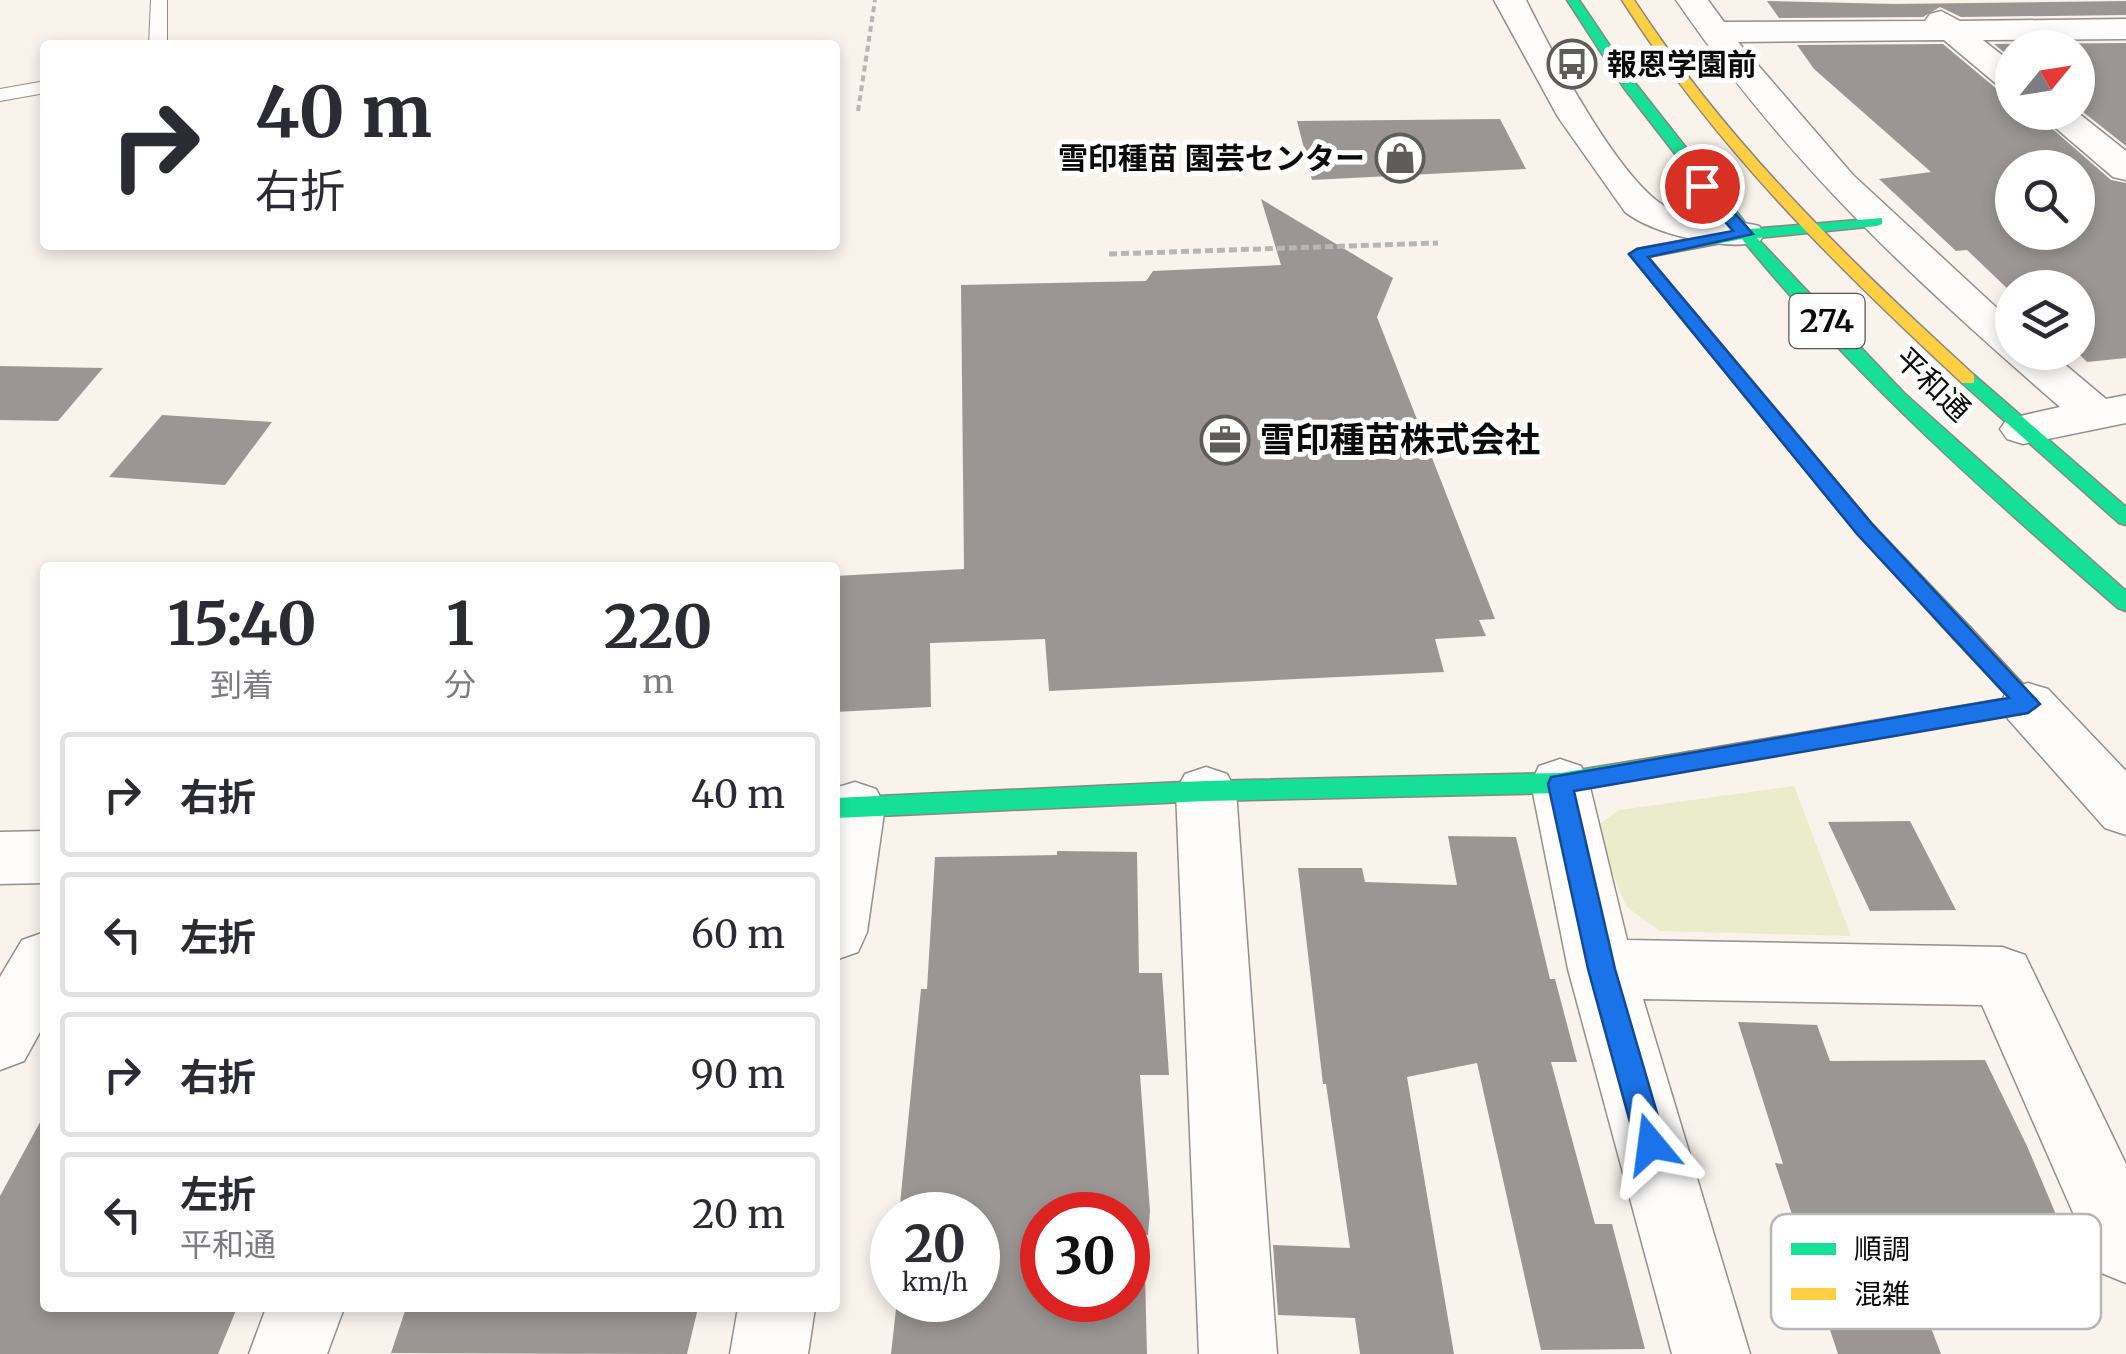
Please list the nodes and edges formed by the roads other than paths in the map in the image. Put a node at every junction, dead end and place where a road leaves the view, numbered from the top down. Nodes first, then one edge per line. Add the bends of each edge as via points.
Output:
1 (159, 0) edge
2 (1510, 0) edge
3 (1573, 0) edge
4 (1628, 0) edge
5 (1692, 0) edge
6 (1922, 0) edge
7 (2126, 29) edge
8 (1950, 31) junction
9 (1714, 32) junction
10 (158, 40) edge
11 (1995, 67) edge
12 (40, 87) edge
13 (0, 96) edge
14 (2076, 130) edge
15 (2126, 170) edge
16 (1876, 221) junction
17 (1812, 228) junction
18 (1744, 234) junction
19 (1995, 329) edge
20 (2050, 370) edge
21 (2112, 412) edge
22 (2022, 429) junction
23 (2126, 518) edge
24 (2126, 603) edge
25 (2028, 704) junction
26 (1560, 784) junction
27 (1206, 791) junction
28 (845, 807) edge
29 (2126, 811) edge
30 (40, 856) edge
31 (0, 858) edge
32 (840, 870) edge
33 (1601, 969) junction
34 (40, 970) edge
35 (0, 1038) edge
36 (2126, 1245) edge
37 (304, 1312) edge
38 (776, 1312) edge
39 (288, 1354) edge
40 (770, 1354) edge
41 (1238, 1354) edge
42 (1710, 1354) edge

1 - 10 lane
2 - 18 street via 1570,112 1651,216
3 - 18 main road, 平和通 / 274 via 1643,111
4 - 17 main road, 平和通 / 274 via 1718,124
5 - 9 street
6 - 8 street
7 - 8 street
8 - 9 street
8 - 11 street
9 - 16 street via 1774,111
12 - 13 lane
14 - 15 street
16 - 17 main road
16 - 19 street
17 - 18 main road
17 - 22 main road, 平和通 / 274
18 - 24 main road, 平和通 / 274 via 1903,399
18 - 25 main road via 1637,254 1865,529
20 - 21 street
21 - 22 street
22 - 23 main road, 平和通 / 274
25 - 26 main road
25 - 29 street
26 - 27 main road
26 - 33 street
27 - 28 main road
27 - 41 street
28 - 32 street
30 - 31 street
33 - 36 street via 2002,976
33 - 42 street
34 - 35 street
37 - 39 street
38 - 40 street

